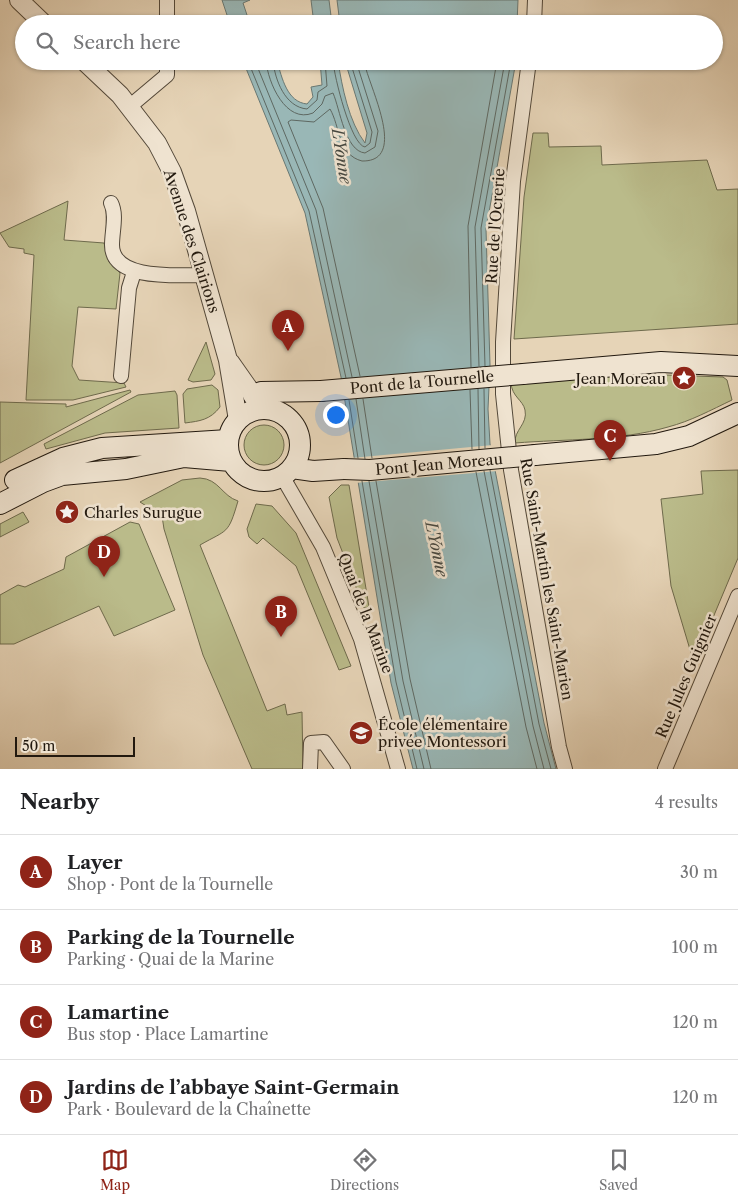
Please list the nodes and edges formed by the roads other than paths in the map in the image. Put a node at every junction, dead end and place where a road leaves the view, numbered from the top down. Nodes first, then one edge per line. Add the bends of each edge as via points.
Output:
1 (19, 0) edge
2 (167, 0) edge
3 (535, 0) edge
4 (35, 15) edge
5 (167, 15) edge
6 (534, 15) edge
7 (93, 70) edge
8 (167, 70) edge
9 (528, 70) edge
10 (129, 107) junction
11 (111, 203) dead end
12 (134, 272) junction
13 (204, 275) junction
14 (228, 360) junction
15 (738, 366) edge
16 (121, 376) dead end
17 (314, 392) junction
18 (503, 394) joint
19 (258, 402) junction
20 (738, 413) edge
21 (283, 414) junction
22 (238, 420) junction
23 (228, 440) junction
24 (231, 461) junction
25 (287, 472) junction
26 (0, 488) edge
27 (0, 504) edge
28 (738, 596) edge
29 (310, 769) edge
30 (343, 769) edge
31 (398, 769) edge
32 (565, 769) edge
33 (665, 769) edge

1 - 4 street
2 - 5 street
3 - 6 street
7 - 10 street, Avenue des Clairions
8 - 10 street via 167,75
9 - 18 street, Rue de l'Ocrerie via 514,182 503,342
10 - 13 street, Avenue des Clairions via 157,143 172,172
11 - 12 street via 114,209 114,256 122,267
12 - 13 street
12 - 16 street via 128,288
13 - 14 street, Avenue des Clairions
14 - 19 street, Avenue des Clairions
14 - 22 street, Avenue des Clairions
15 - 17 main road, Pont de la Tournelle, bridge via 661,362
17 - 19 main road, Pont de la Tournelle via 261,392
17 - 21 main road via 295,399
18 - 32 street, Rue Saint-Martin les Saint-Marien via 511,470
19 - 21 main road
19 - 22 main road
20 - 25 main road, Pont Jean Moreau, bridge via 689,436 656,444 370,470
21 - 25 main road via 294,425 300,439 297,459
22 - 23 main road
23 - 24 main road
23 - 26 main road via 102,448 64,458
24 - 25 main road via 252,479 267,481
24 - 27 main road via 184,457 126,469 62,475
25 - 31 street, Quai de la Marine via 323,547 361,639
28 - 33 street, Rue Jules Guignier
29 - 30 street via 311,743 324,742

